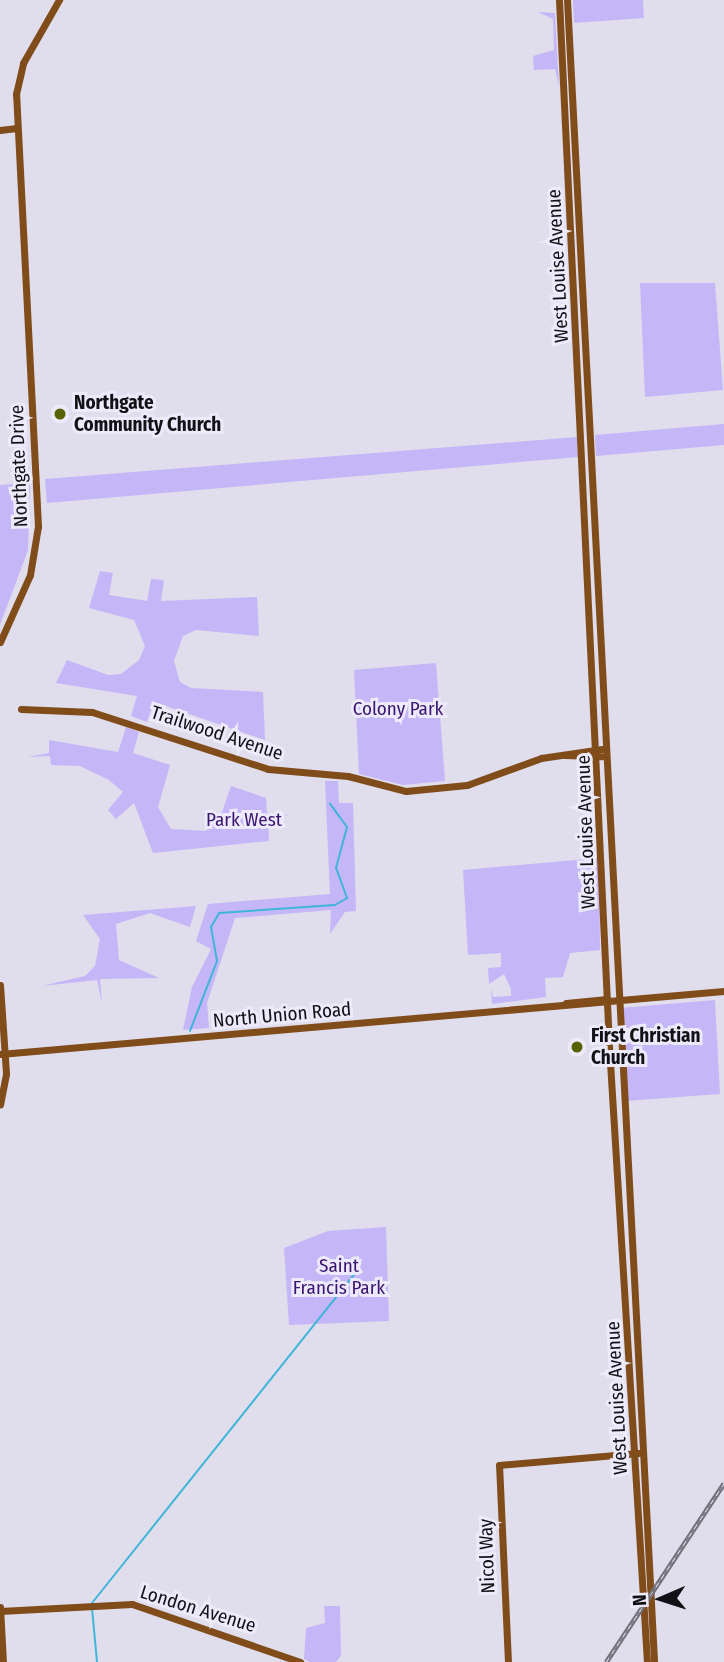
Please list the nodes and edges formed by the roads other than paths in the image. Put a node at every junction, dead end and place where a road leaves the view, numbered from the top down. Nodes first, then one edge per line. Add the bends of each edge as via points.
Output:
1 (59, 0) edge
2 (559, 0) edge
3 (567, 0) edge
4 (17, 128) junction
5 (0, 130) edge
6 (0, 642) edge
7 (21, 709) dead end
8 (603, 752) junction
9 (0, 985) edge
10 (724, 991) edge
11 (611, 999) junction
12 (3, 1054) edge
13 (0, 1104) edge
14 (639, 1453) junction
15 (0, 1610) edge
16 (3, 1662) edge
17 (300, 1662) edge
18 (508, 1662) edge
19 (647, 1662) edge
20 (654, 1662) edge

1 - 4 street, Northgate Drive via 23,63
2 - 8 street, West Louise Avenue
3 - 8 street, West Louise Avenue
4 - 5 street
4 - 6 street, Northgate Drive via 38,526 30,575
7 - 8 street, Trailwood Avenue via 92,712 268,769 348,776 397,790 467,785 565,755
8 - 11 street, West Louise Avenue
9 - 12 street
10 - 11 street, North Union Road
11 - 12 street, North Union Road
11 - 14 street, West Louise Avenue
12 - 13 street
14 - 18 street, Nicol Way via 501,1462
14 - 19 street, West Louise Avenue
14 - 20 street, West Louise Avenue
15 - 16 street
15 - 17 street, London Avenue via 131,1604

